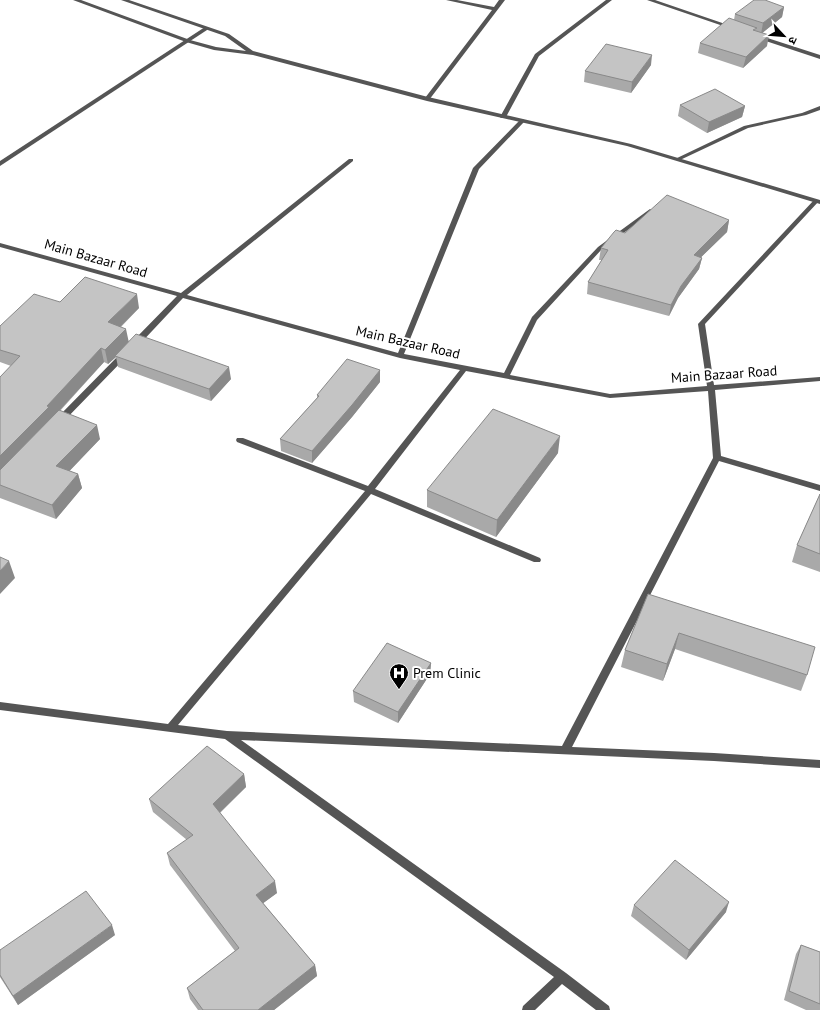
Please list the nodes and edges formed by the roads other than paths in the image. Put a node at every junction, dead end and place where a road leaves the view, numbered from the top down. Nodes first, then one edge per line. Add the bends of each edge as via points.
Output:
1 (76, 0) edge
2 (124, 0) edge
3 (450, 0) edge
4 (502, 0) edge
5 (609, 0) edge
6 (650, 0) edge
7 (495, 8) junction
8 (205, 29) junction
9 (739, 30) edge
10 (754, 35) edge
11 (188, 41) junction
12 (253, 53) junction
13 (820, 57) edge
14 (427, 99) junction
15 (820, 108) edge
16 (503, 116) junction
17 (522, 121) junction
18 (351, 160) dead end
19 (678, 160) junction
20 (0, 164) edge
21 (818, 201) edge
22 (650, 211) edge
23 (0, 245) edge
24 (182, 296) junction
25 (400, 356) junction
26 (466, 368) junction
27 (506, 376) junction
28 (820, 379) edge
29 (711, 388) junction
30 (55, 425) edge
31 (240, 440) dead end
32 (717, 458) junction
33 (820, 488) edge
34 (370, 490) junction
35 (536, 560) dead end
36 (0, 706) edge
37 (170, 728) junction
38 (227, 735) junction
39 (565, 750) junction
40 (820, 764) edge
41 (562, 977) junction
42 (527, 1010) edge
43 (605, 1010) edge

1 - 11 street
2 - 8 street
3 - 7 street
4 - 7 street
5 - 16 street via 537,55
6 - 9 street
7 - 14 street
8 - 11 street
8 - 12 street via 227,36
10 - 13 street
11 - 12 street via 216,49
11 - 20 street
12 - 14 street
14 - 16 street
15 - 19 street via 746,127
16 - 17 street
17 - 19 street via 629,145
17 - 25 street via 476,168
18 - 24 street
19 - 21 street
21 - 29 street via 701,324
22 - 27 street via 600,248 534,319
23 - 24 street, Main Bazaar Road
24 - 25 street, Main Bazaar Road
24 - 30 street
25 - 26 street, Main Bazaar Road
26 - 27 street, Main Bazaar Road
26 - 34 street
27 - 29 street, Main Bazaar Road via 610,396
28 - 29 street, Main Bazaar Road
29 - 32 street
31 - 34 street
32 - 33 street
32 - 39 street
34 - 35 street
34 - 37 street
36 - 37 street
37 - 38 street
38 - 39 street
38 - 41 street
39 - 40 street
41 - 42 street
41 - 43 street

